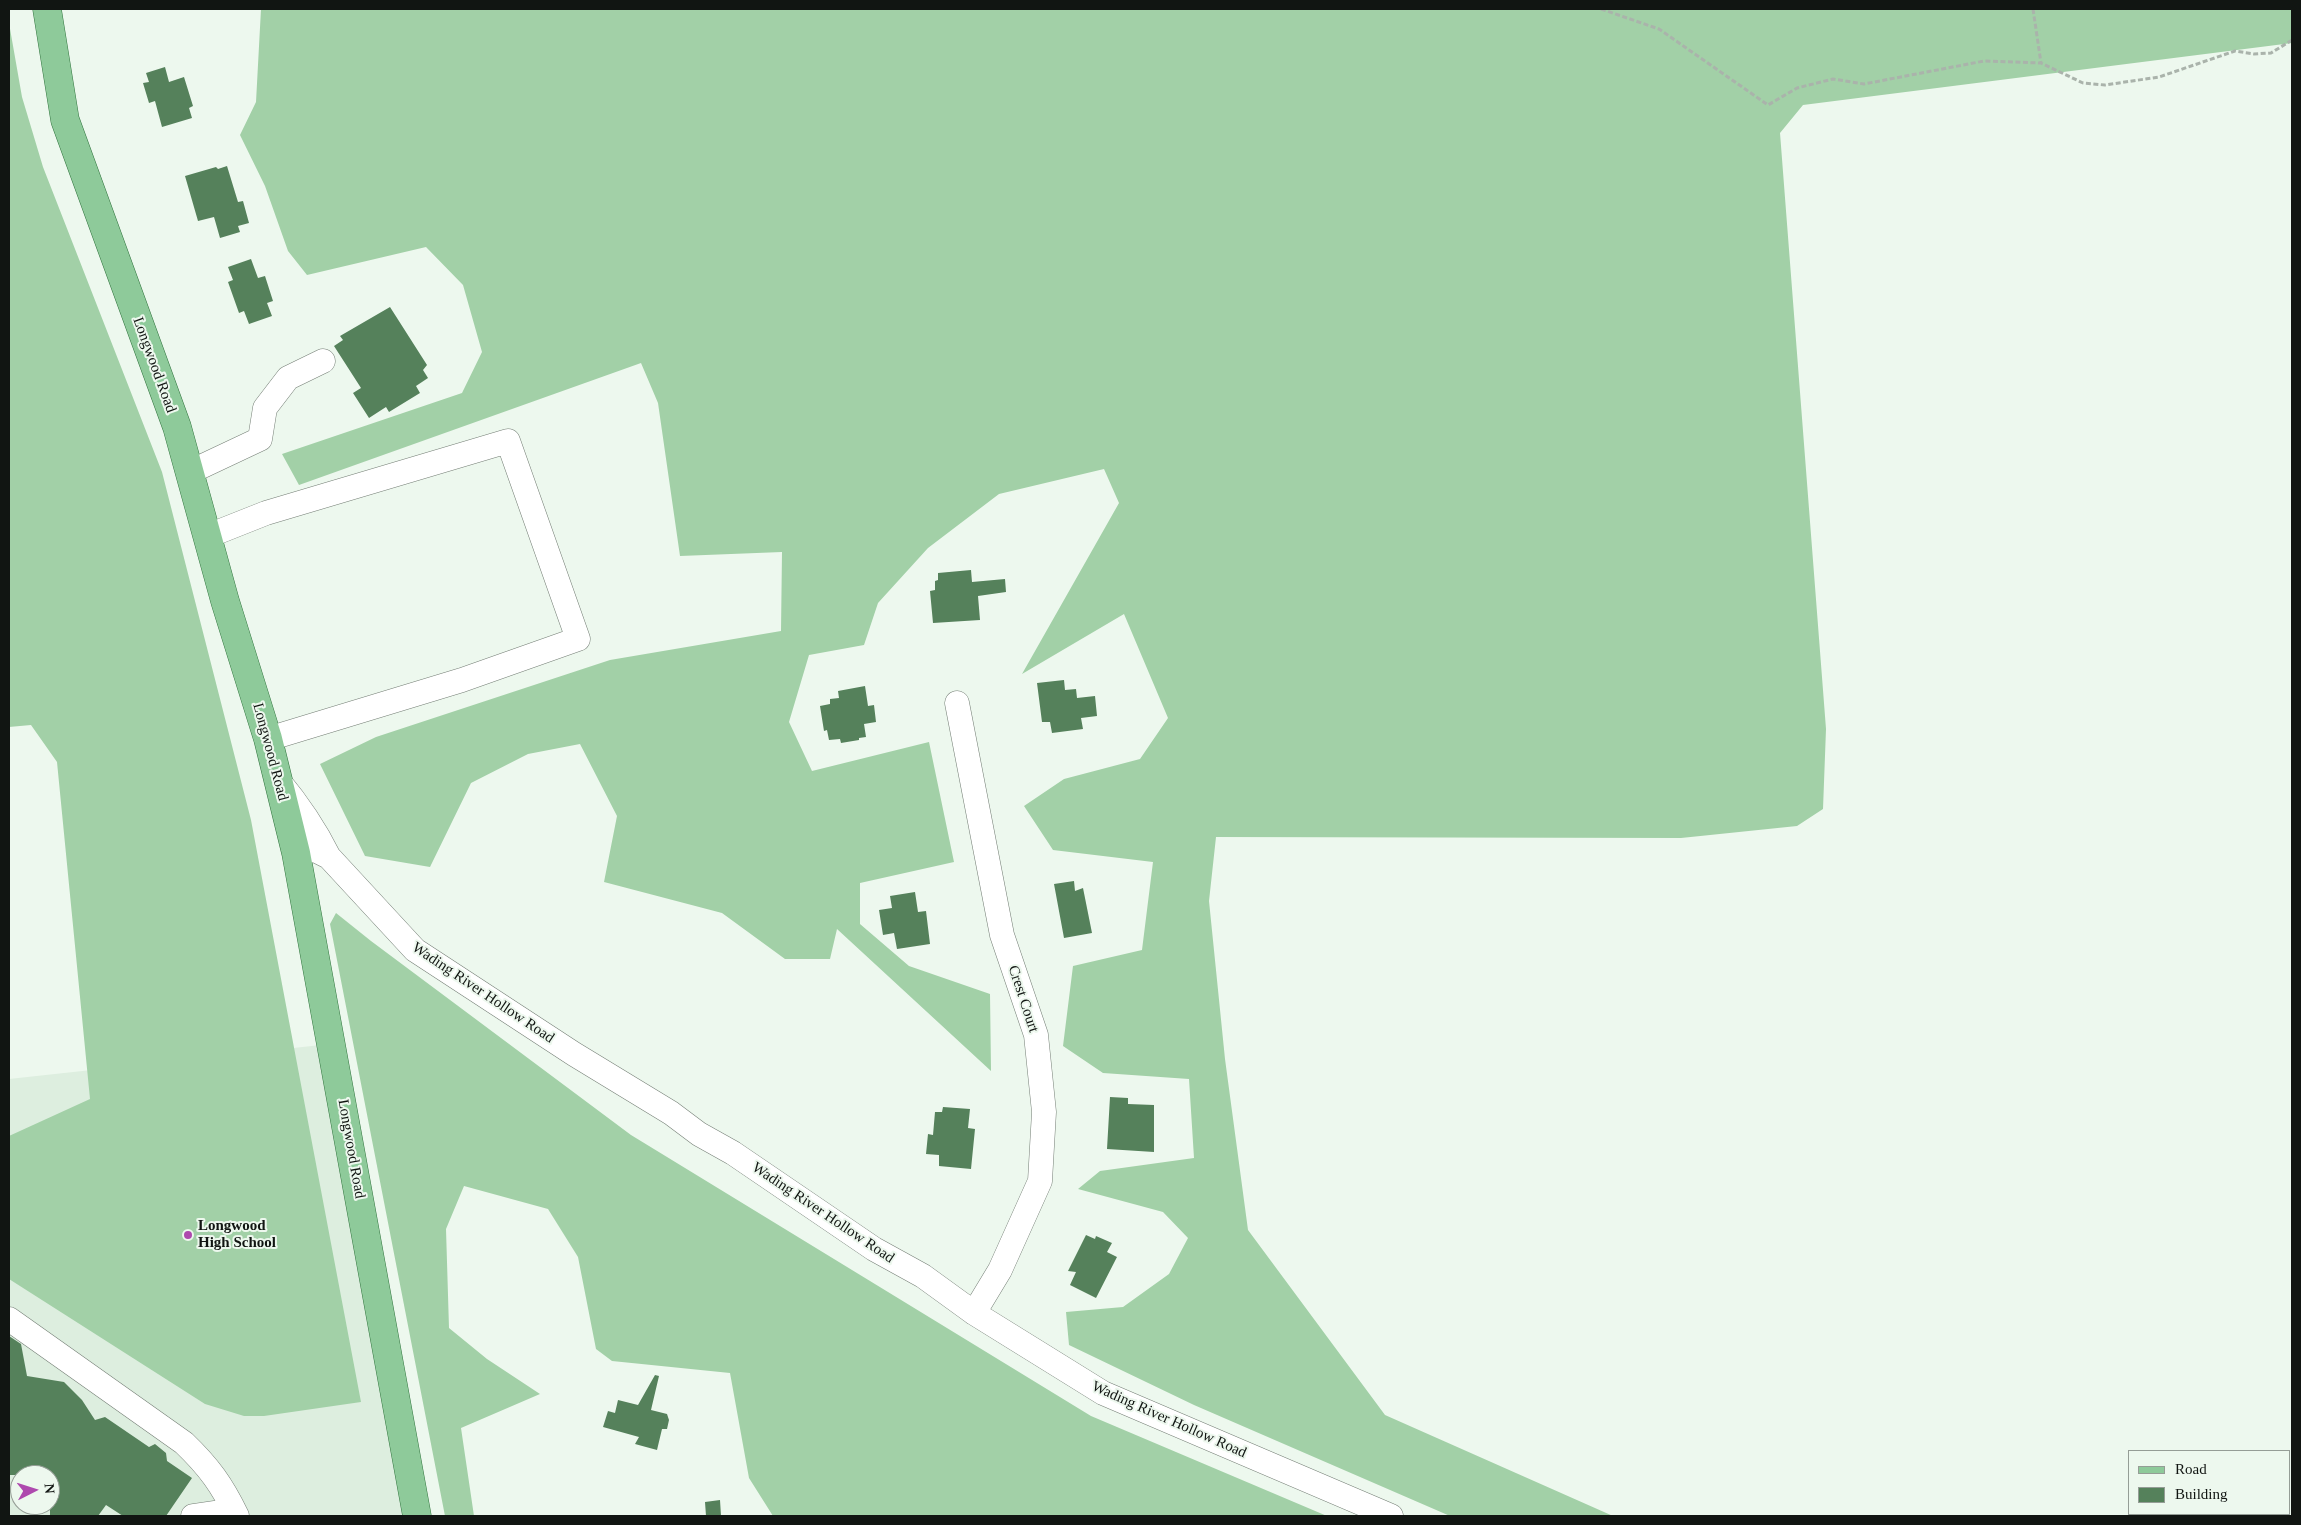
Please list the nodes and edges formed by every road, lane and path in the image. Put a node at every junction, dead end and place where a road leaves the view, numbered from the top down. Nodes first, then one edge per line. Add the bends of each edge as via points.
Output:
1 (47, 9) edge
2 (1601, 9) edge
3 (2033, 9) edge
4 (2292, 40) edge
5 (2041, 63) junction
6 (322, 361) dead end
7 (190, 472) junction
8 (208, 536) junction
9 (957, 703) dead end
10 (268, 738) junction
11 (278, 780) junction
12 (296, 853) junction
13 (329, 857) junction
14 (974, 1314) junction
15 (9, 1320) edge
16 (236, 1513) edge
17 (193, 1516) edge
18 (417, 1516) edge
19 (1392, 1516) edge

1 - 7 main road, Longwood Road via 65,120 162,382
2 - 5 path via 1660,29 1768,105 1797,88 1833,79 1864,84 1984,61
3 - 5 path
4 - 5 path via 2271,53 2235,51 2159,77 2105,85 2083,83
6 - 7 street via 288,378 265,408 260,439
7 - 8 main road, Longwood Road
8 - 10 main road, Longwood Road
8 - 10 street via 266,513 508,441 578,639 462,680
9 - 14 street, Crest Court via 1002,935 1036,1035 1044,1112 1040,1181 1000,1270
10 - 11 main road, Longwood Road
11 - 12 main road, Longwood Road
11 - 13 street, Wading River Hollow Road via 313,828
12 - 13 street via 315,850
12 - 18 main road, Longwood Road
13 - 14 street, Wading River Hollow Road via 414,950 574,1054 671,1112 699,1134 733,1153 874,1249 923,1276
14 - 19 street, Wading River Hollow Road via 1103,1393
15 - 16 street via 184,1443 222,1485
16 - 17 street

